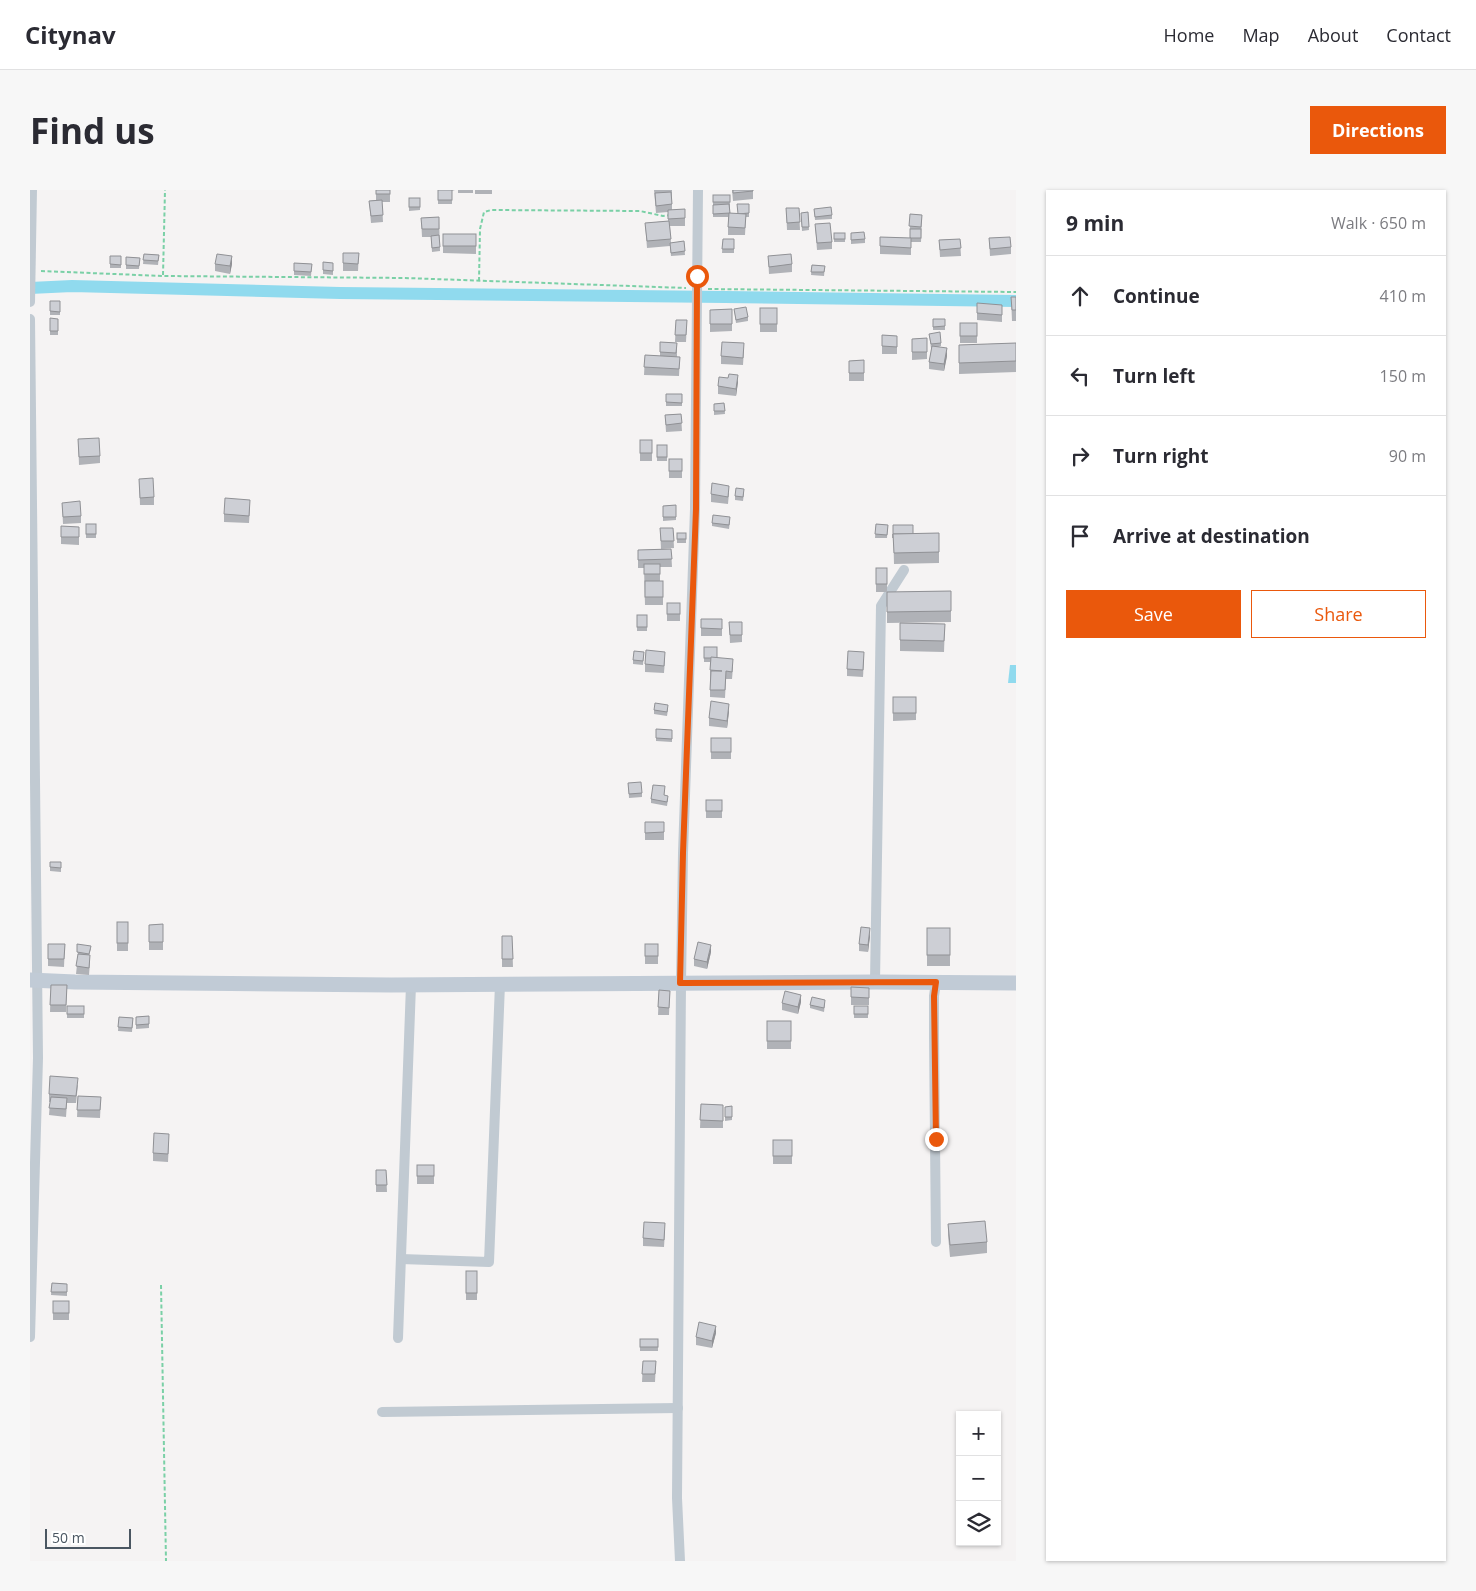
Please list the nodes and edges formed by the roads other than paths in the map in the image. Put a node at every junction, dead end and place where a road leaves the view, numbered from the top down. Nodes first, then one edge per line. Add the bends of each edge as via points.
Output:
1 (32, 190) edge
2 (698, 190) edge
3 (31, 271) edge
4 (30, 302) edge
5 (30, 319) edge
6 (904, 570) dead end
7 (33, 980) edge
8 (875, 982) junction
9 (936, 982) junction
10 (680, 983) junction
11 (1016, 983) edge
12 (500, 984) junction
13 (411, 985) junction
14 (936, 1242) dead end
15 (401, 1259) junction
16 (30, 1337) edge
17 (398, 1338) dead end
18 (678, 1408) junction
19 (382, 1412) dead end
20 (680, 1561) edge

1 - 3 street
2 - 10 street via 696,509
3 - 4 street
5 - 7 street
6 - 8 street via 881,606
7 - 13 street
7 - 16 street via 37,1067
8 - 9 street
8 - 10 street
9 - 11 street
9 - 14 street
10 - 12 street
10 - 18 street
12 - 13 street
12 - 15 street via 489,1262
13 - 15 street
15 - 17 street
18 - 19 street
18 - 20 street

